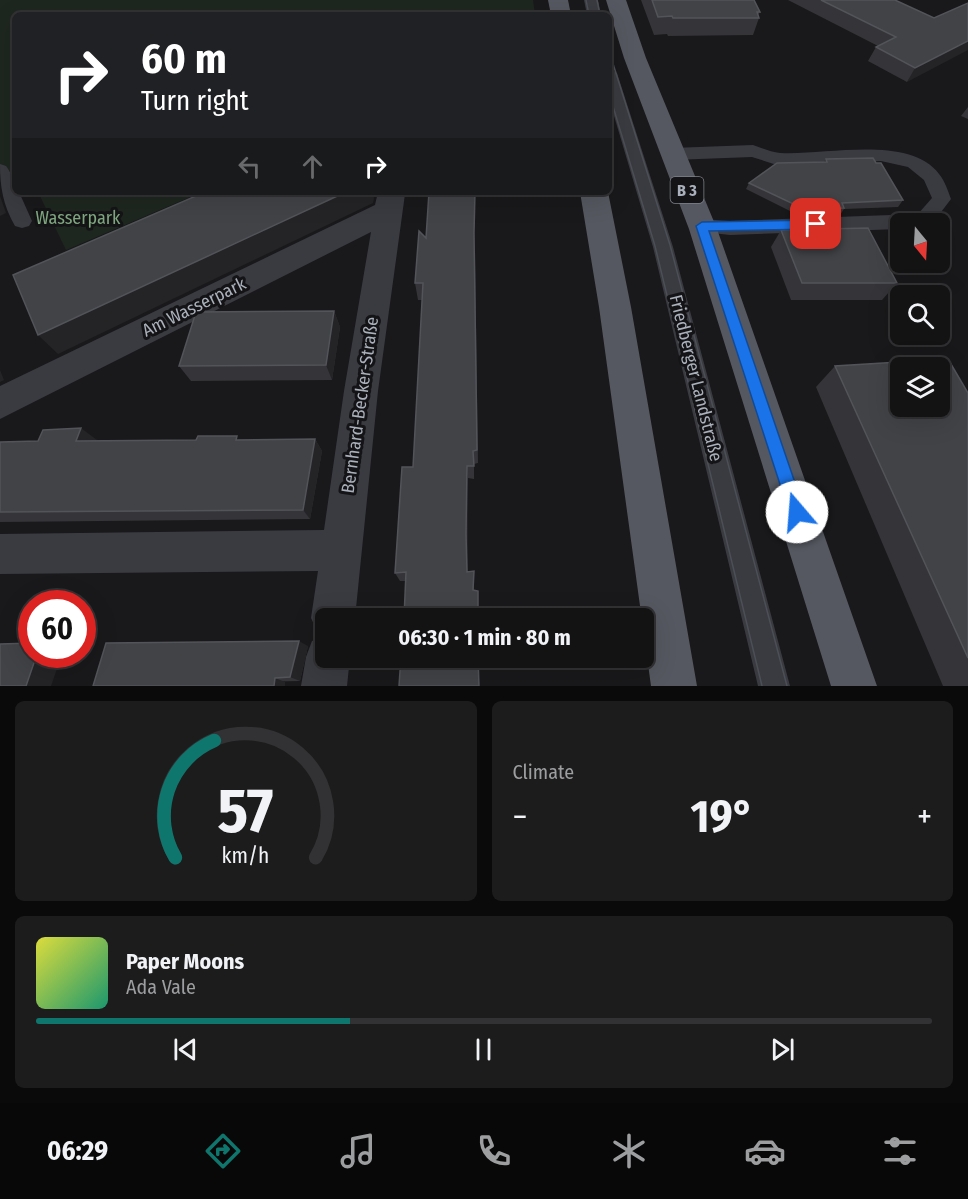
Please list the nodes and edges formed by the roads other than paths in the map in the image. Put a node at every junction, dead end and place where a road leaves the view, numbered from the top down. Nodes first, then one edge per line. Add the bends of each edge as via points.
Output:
1 (616, 0) edge
2 (612, 84) edge
3 (672, 154) junction
4 (0, 170) edge
5 (595, 195) edge
6 (390, 201) edge
7 (22, 221) dead end
8 (702, 226) junction
9 (0, 403) edge
10 (341, 550) junction
11 (0, 554) edge
12 (334, 608) edge
13 (326, 668) edge
14 (324, 686) edge
15 (674, 686) edge
16 (774, 686) edge
17 (854, 686) edge

1 - 3 main road, B 3 via 629,45
2 - 16 lane, Friedberger Landstraße via 663,247
3 - 8 main road, B 3
3 - 8 lane via 753,151 777,159 881,155 914,163 932,177 942,199 923,220
4 - 7 lane
5 - 15 main road
6 - 9 street, Am Wasserpark
6 - 10 street, Bernhard-Becker-Straße
8 - 17 main road, B 3
10 - 11 street
10 - 12 street, Bernhard-Becker-Straße
13 - 14 street

